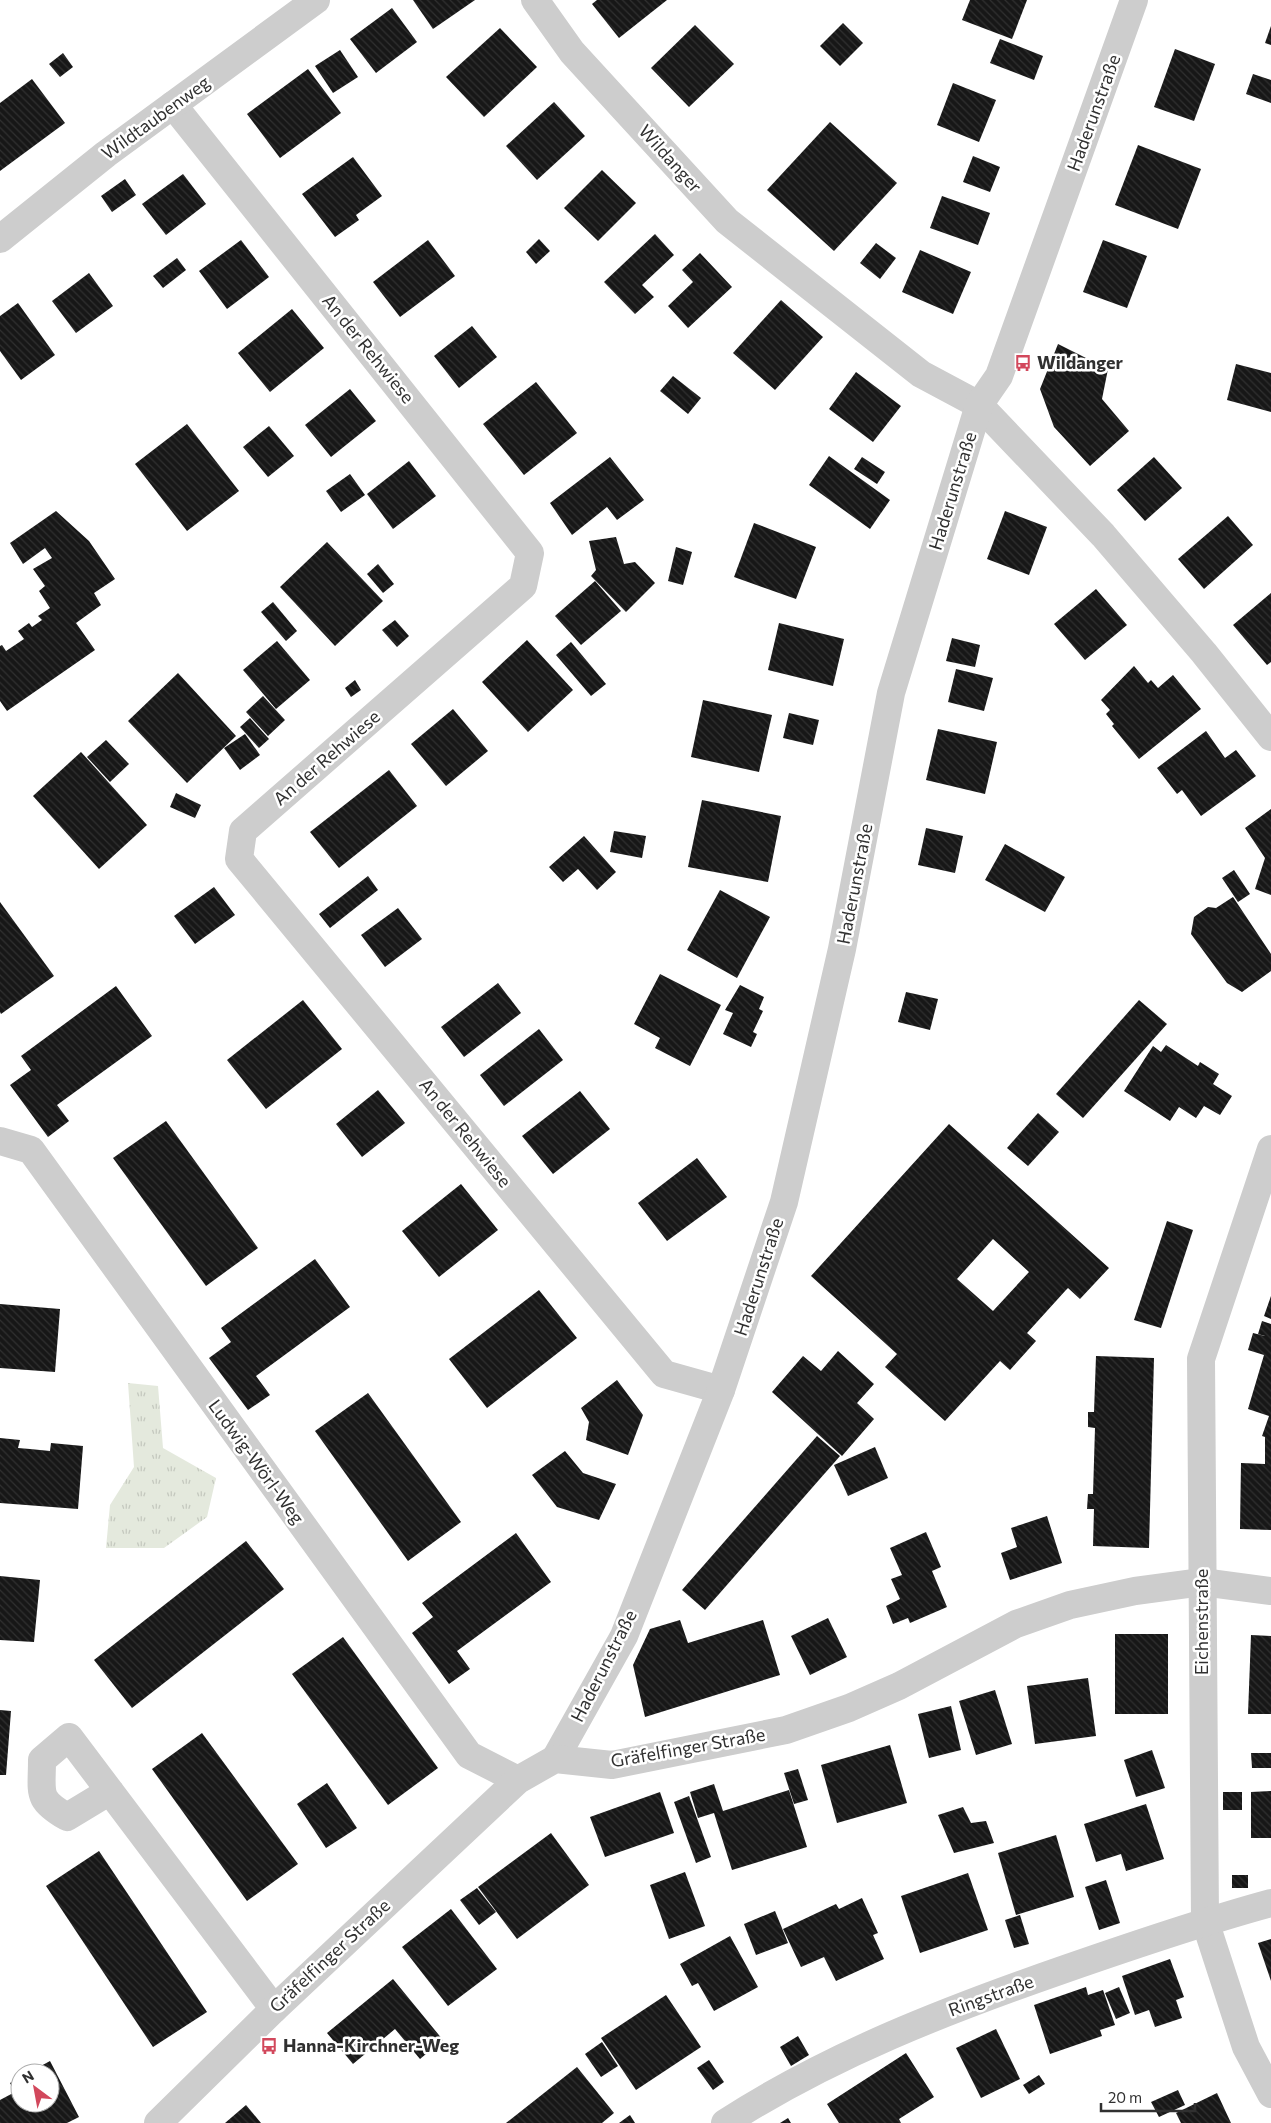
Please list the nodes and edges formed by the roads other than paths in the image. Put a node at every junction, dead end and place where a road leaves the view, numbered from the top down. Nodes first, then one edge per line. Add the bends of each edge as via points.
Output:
1 (316, 0) edge
2 (535, 0) edge
3 (1134, 0) edge
4 (173, 105) junction
5 (0, 240) edge
6 (979, 405) junction
7 (1271, 737) edge
8 (0, 1140) edge
9 (1271, 1149) edge
10 (721, 1390) junction
11 (1202, 1582) junction
12 (1271, 1591) edge
13 (555, 1759) junction
14 (518, 1780) junction
15 (110, 1791) dead end
16 (1271, 1903) edge
17 (1205, 1921) junction
18 (274, 2009) junction
19 (1271, 2094) edge
20 (158, 2123) edge
21 (725, 2123) edge

1 - 4 street, Wildtaubenweg
2 - 6 street, Wildanger via 572,52 727,222 921,374
3 - 6 street, Haderunstraße via 999,376
4 - 5 street, Wildtaubenweg via 106,154
4 - 10 street, An der Rehwiese via 530,553 523,586 243,831 239,859 664,1374
6 - 7 street, Wildanger via 1103,535
6 - 10 street, Haderunstraße via 892,693 842,949 784,1202
8 - 14 street, Ludwig-Wörl-Weg via 31,1150 468,1755
9 - 11 street, Eichenstraße via 1201,1359
10 - 13 street, Haderunstraße via 624,1636
11 - 12 street, Gräfelfinger Straße
11 - 13 street, Gräfelfinger Straße via 1070,1605 1016,1624 899,1686 786,1730 612,1765
11 - 17 street, Eichenstraße
13 - 14 street, Gräfelfinger Straße
14 - 18 street, Gräfelfinger Straße
15 - 18 street
16 - 17 street, Ringstraße
17 - 19 street, Eichenstraße via 1246,2047
17 - 21 street, Ringstraße via 966,2004 851,2053 760,2100
18 - 20 street, Gräfelfinger Straße

